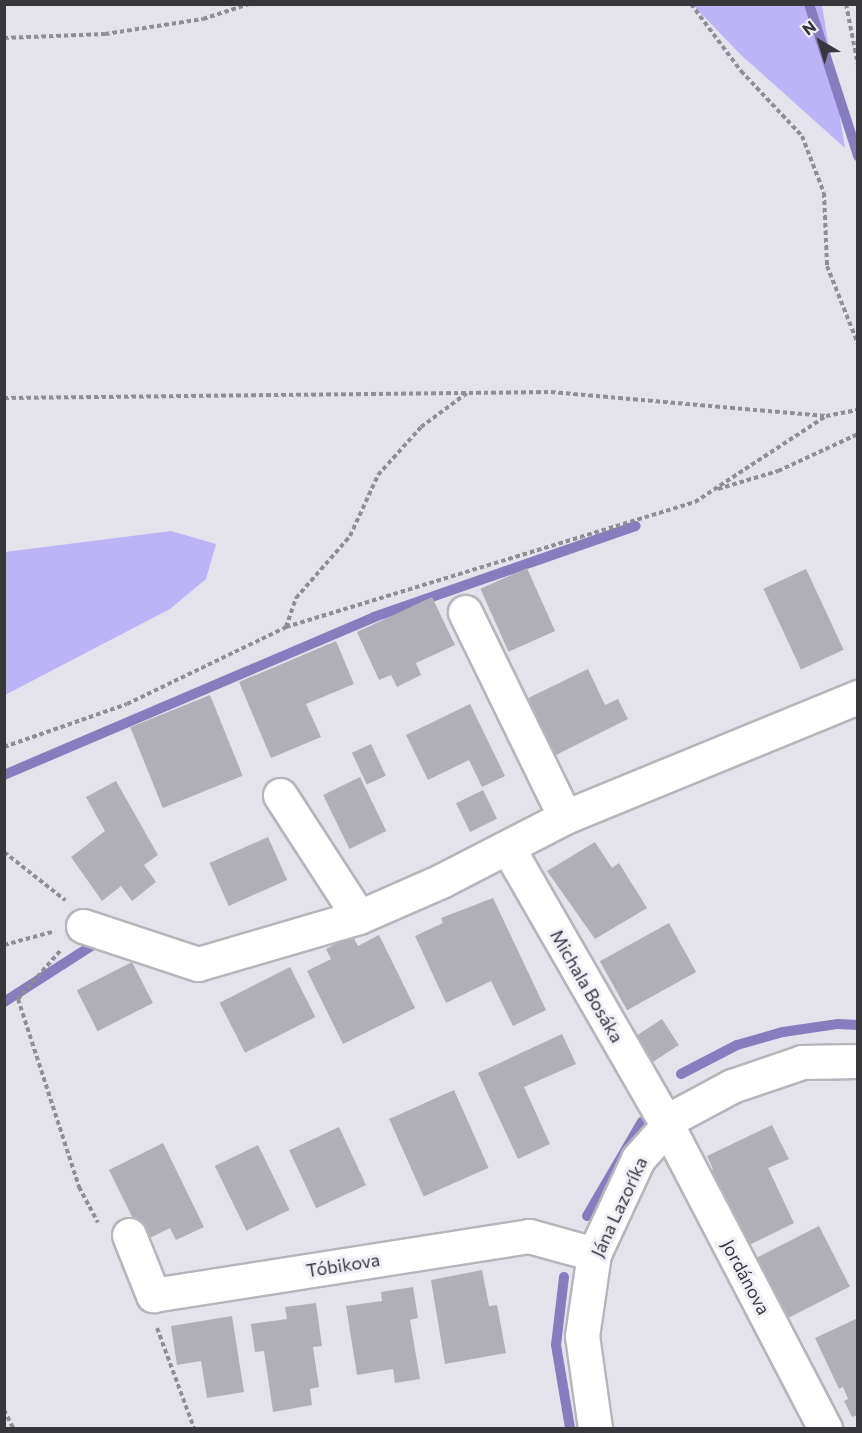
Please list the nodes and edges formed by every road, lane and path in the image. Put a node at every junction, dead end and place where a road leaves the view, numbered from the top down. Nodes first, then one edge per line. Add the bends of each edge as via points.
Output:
1 (249, 4) edge
2 (691, 4) edge
3 (846, 4) edge
4 (4, 39) edge
5 (858, 65) edge
6 (858, 344) edge
7 (468, 393) junction
8 (4, 398) edge
9 (858, 410) edge
10 (826, 417) junction
11 (858, 434) edge
12 (712, 490) junction
13 (465, 612) dead end
14 (286, 627) junction
15 (858, 697) edge
16 (4, 747) edge
17 (280, 795) dead end
18 (565, 817) junction
19 (508, 848) junction
20 (4, 852) edge
21 (359, 917) junction
22 (82, 926) junction
23 (4, 945) edge
24 (858, 1061) edge
25 (667, 1125) junction
26 (115, 1232) joint
27 (594, 1254) junction
28 (153, 1321) dead end
29 (4, 1410) edge
30 (13, 1428) edge
31 (194, 1428) edge
32 (596, 1428) edge
33 (825, 1428) edge

1 - 4 path via 203,19 105,34
2 - 6 path via 741,71 802,136 824,193 828,266
3 - 5 path
7 - 8 path
7 - 10 path via 551,392
7 - 14 path via 421,427 378,475 350,536 296,598
9 - 10 path
10 - 12 path
11 - 12 path via 778,471
12 - 14 path via 695,502
13 - 18 street
14 - 16 path via 127,704
15 - 18 street
17 - 21 street
18 - 19 street
19 - 21 street
19 - 25 street, Michala Bosáka
20 - 22 path via 89,918
21 - 22 street via 198,964
22 - 23 path
22 - 26 path via 18,999 79,1187
24 - 25 street, Jána Lazoríka via 802,1062 732,1086
25 - 27 street, Jána Lazoríka via 638,1159
25 - 33 street, Jordánova
26 - 27 street, Tóbikova via 153,1295 529,1236
27 - 32 street, Jána Lazoríka via 582,1336
28 - 31 path via 165,1341
29 - 30 path

